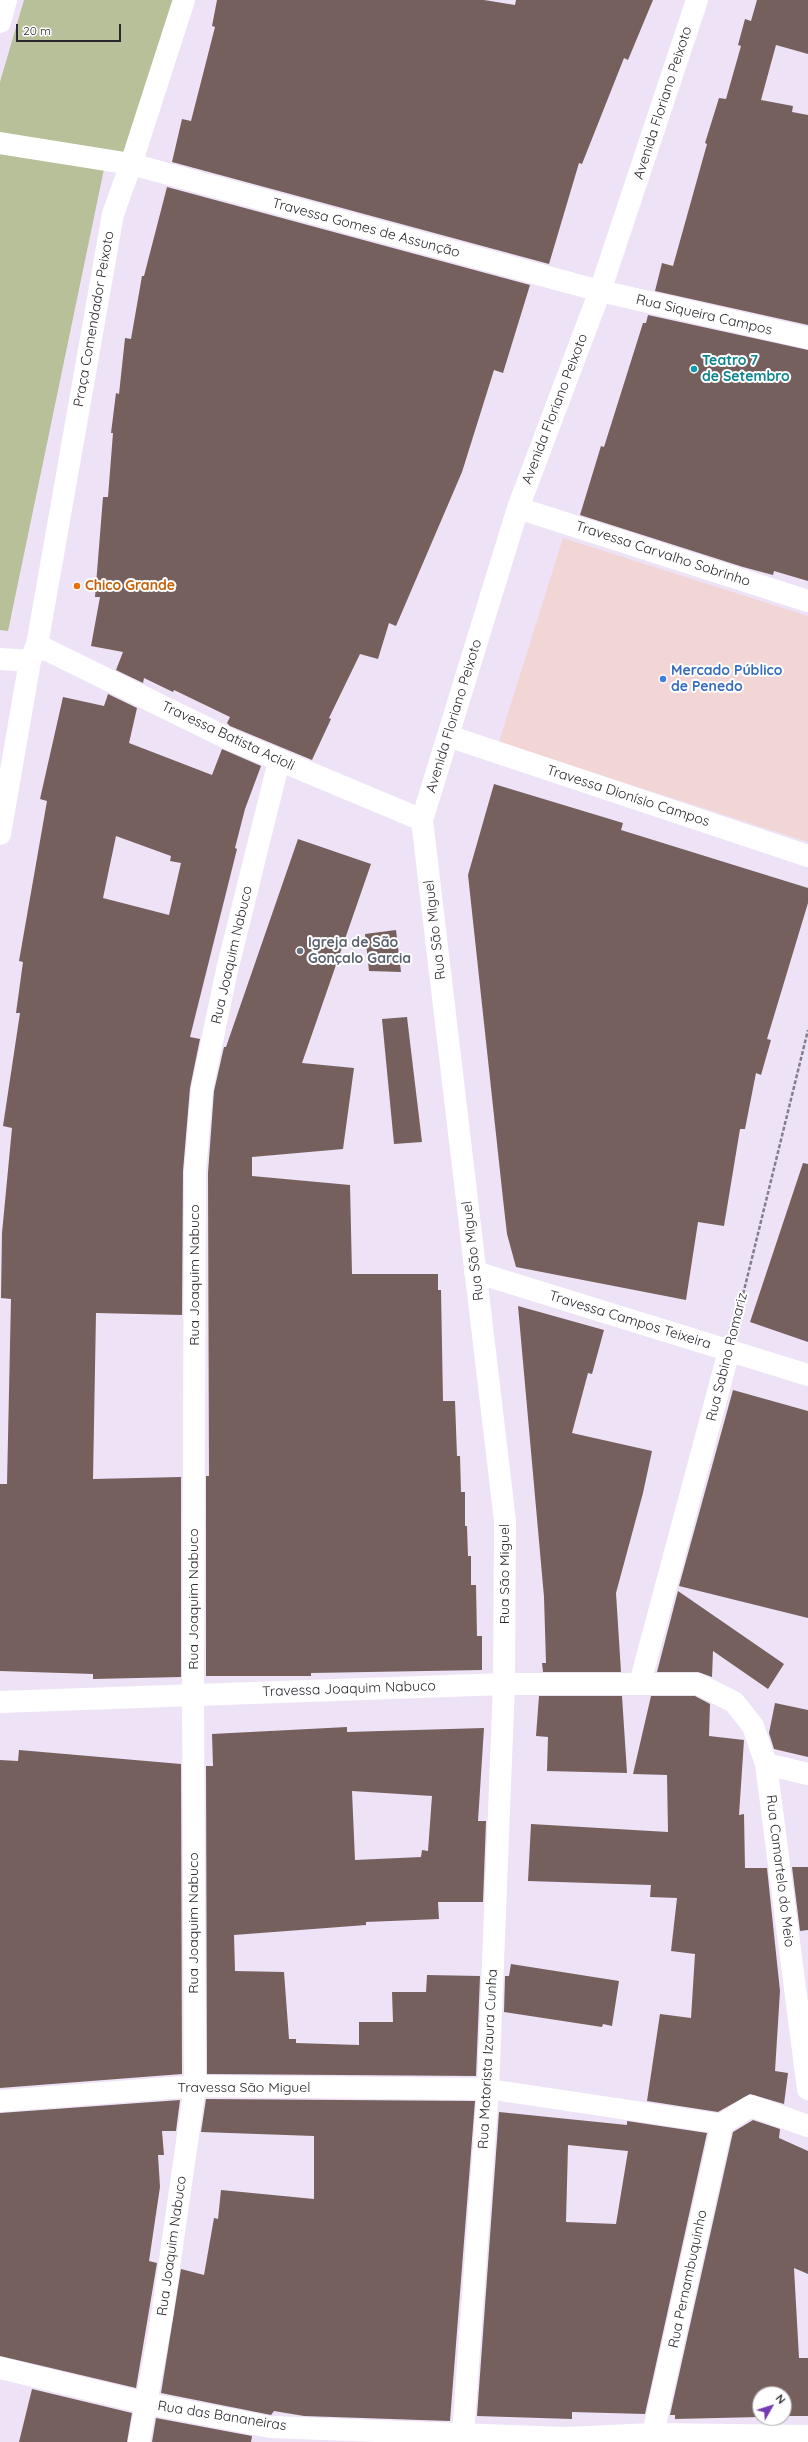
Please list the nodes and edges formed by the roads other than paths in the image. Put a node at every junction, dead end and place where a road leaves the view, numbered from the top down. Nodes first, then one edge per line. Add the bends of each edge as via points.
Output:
1 (6, 0) edge
2 (184, 0) edge
3 (697, 0) edge
4 (0, 22) edge
5 (0, 143) edge
6 (131, 164) junction
7 (600, 291) junction
8 (808, 338) edge
9 (518, 508) junction
10 (808, 601) edge
11 (33, 653) junction
12 (0, 659) edge
13 (448, 736) junction
14 (279, 761) junction
15 (422, 820) junction
16 (0, 834) edge
17 (808, 856) edge
18 (475, 1272) junction
19 (729, 1352) junction
20 (808, 1374) edge
21 (640, 1683) junction
22 (504, 1684) junction
23 (698, 1684) joint
24 (193, 1694) junction
25 (0, 1702) edge
26 (766, 1764) junction
27 (808, 1774) edge
28 (195, 2086) junction
29 (808, 2089) edge
30 (488, 2090) junction
31 (0, 2101) edge
32 (722, 2124) junction
33 (808, 2126) edge
34 (0, 2368) edge
35 (145, 2403) junction
36 (463, 2434) junction
37 (653, 2434) junction
38 (808, 2436) edge
39 (565, 2440) edge
40 (139, 2442) edge

1 - 4 street
2 - 6 street, Praça Comendador Peixoto
3 - 7 street, Avenida Floriano Peixoto
5 - 6 street, Travessa Gomes de Assunção
6 - 7 street, Travessa Gomes de Assunção
6 - 11 street, Praça Comendador Peixoto via 113,214
7 - 8 street, Rua Siqueira Campos
7 - 9 street, Avenida Floriano Peixoto
9 - 10 street, Travessa Carvalho Sobrinho
9 - 13 street, Avenida Floriano Peixoto
11 - 12 street, Travessa Batista Acioli
11 - 14 street, Travessa Batista Acioli
11 - 16 street, Praça Comendador Peixoto
13 - 15 street, Avenida Floriano Peixoto
13 - 17 street, Travessa Dionísio Campos
14 - 15 street, Travessa Batista Acioli
14 - 24 street, Rua Joaquim Nabuco via 227,970 202,1096 195,1172
15 - 18 street, Rua São Miguel
18 - 19 street, Travessa Campos Teixeira
18 - 22 street, Rua São Miguel via 505,1521
19 - 20 street, Travessa Campos Teixeira
19 - 21 street, Rua Sabino Romariz
21 - 22 street, Travessa Joaquim Nabuco
21 - 23 street, Travessa Joaquim Nabuco
22 - 24 street, Travessa Joaquim Nabuco
22 - 30 street, Rua Motorista Izaura Cunha
23 - 26 street, Rua Camartelo do Meio via 734,1702 753,1726
24 - 25 street, Travessa Joaquim Nabuco
24 - 28 street, Rua Joaquim Nabuco
26 - 27 street
26 - 29 street, Rua Camartelo do Meio
28 - 30 street, Travessa São Miguel
28 - 31 street, Travessa São Miguel
28 - 35 street, Rua Joaquim Nabuco via 162,2316
30 - 32 lane
30 - 36 street, Rua Motorista Izaura Cunha
32 - 33 street via 751,2106
32 - 37 street, Rua Pernambuquinho
34 - 35 street, Rua das Bananeiras
35 - 36 street, Rua das Bananeiras via 270,2427
35 - 40 street, Rua Joaquim Nabuco
36 - 39 street, Rua das Bananeiras
37 - 38 street, Rua das Bananeiras
37 - 39 street, Rua das Bananeiras

